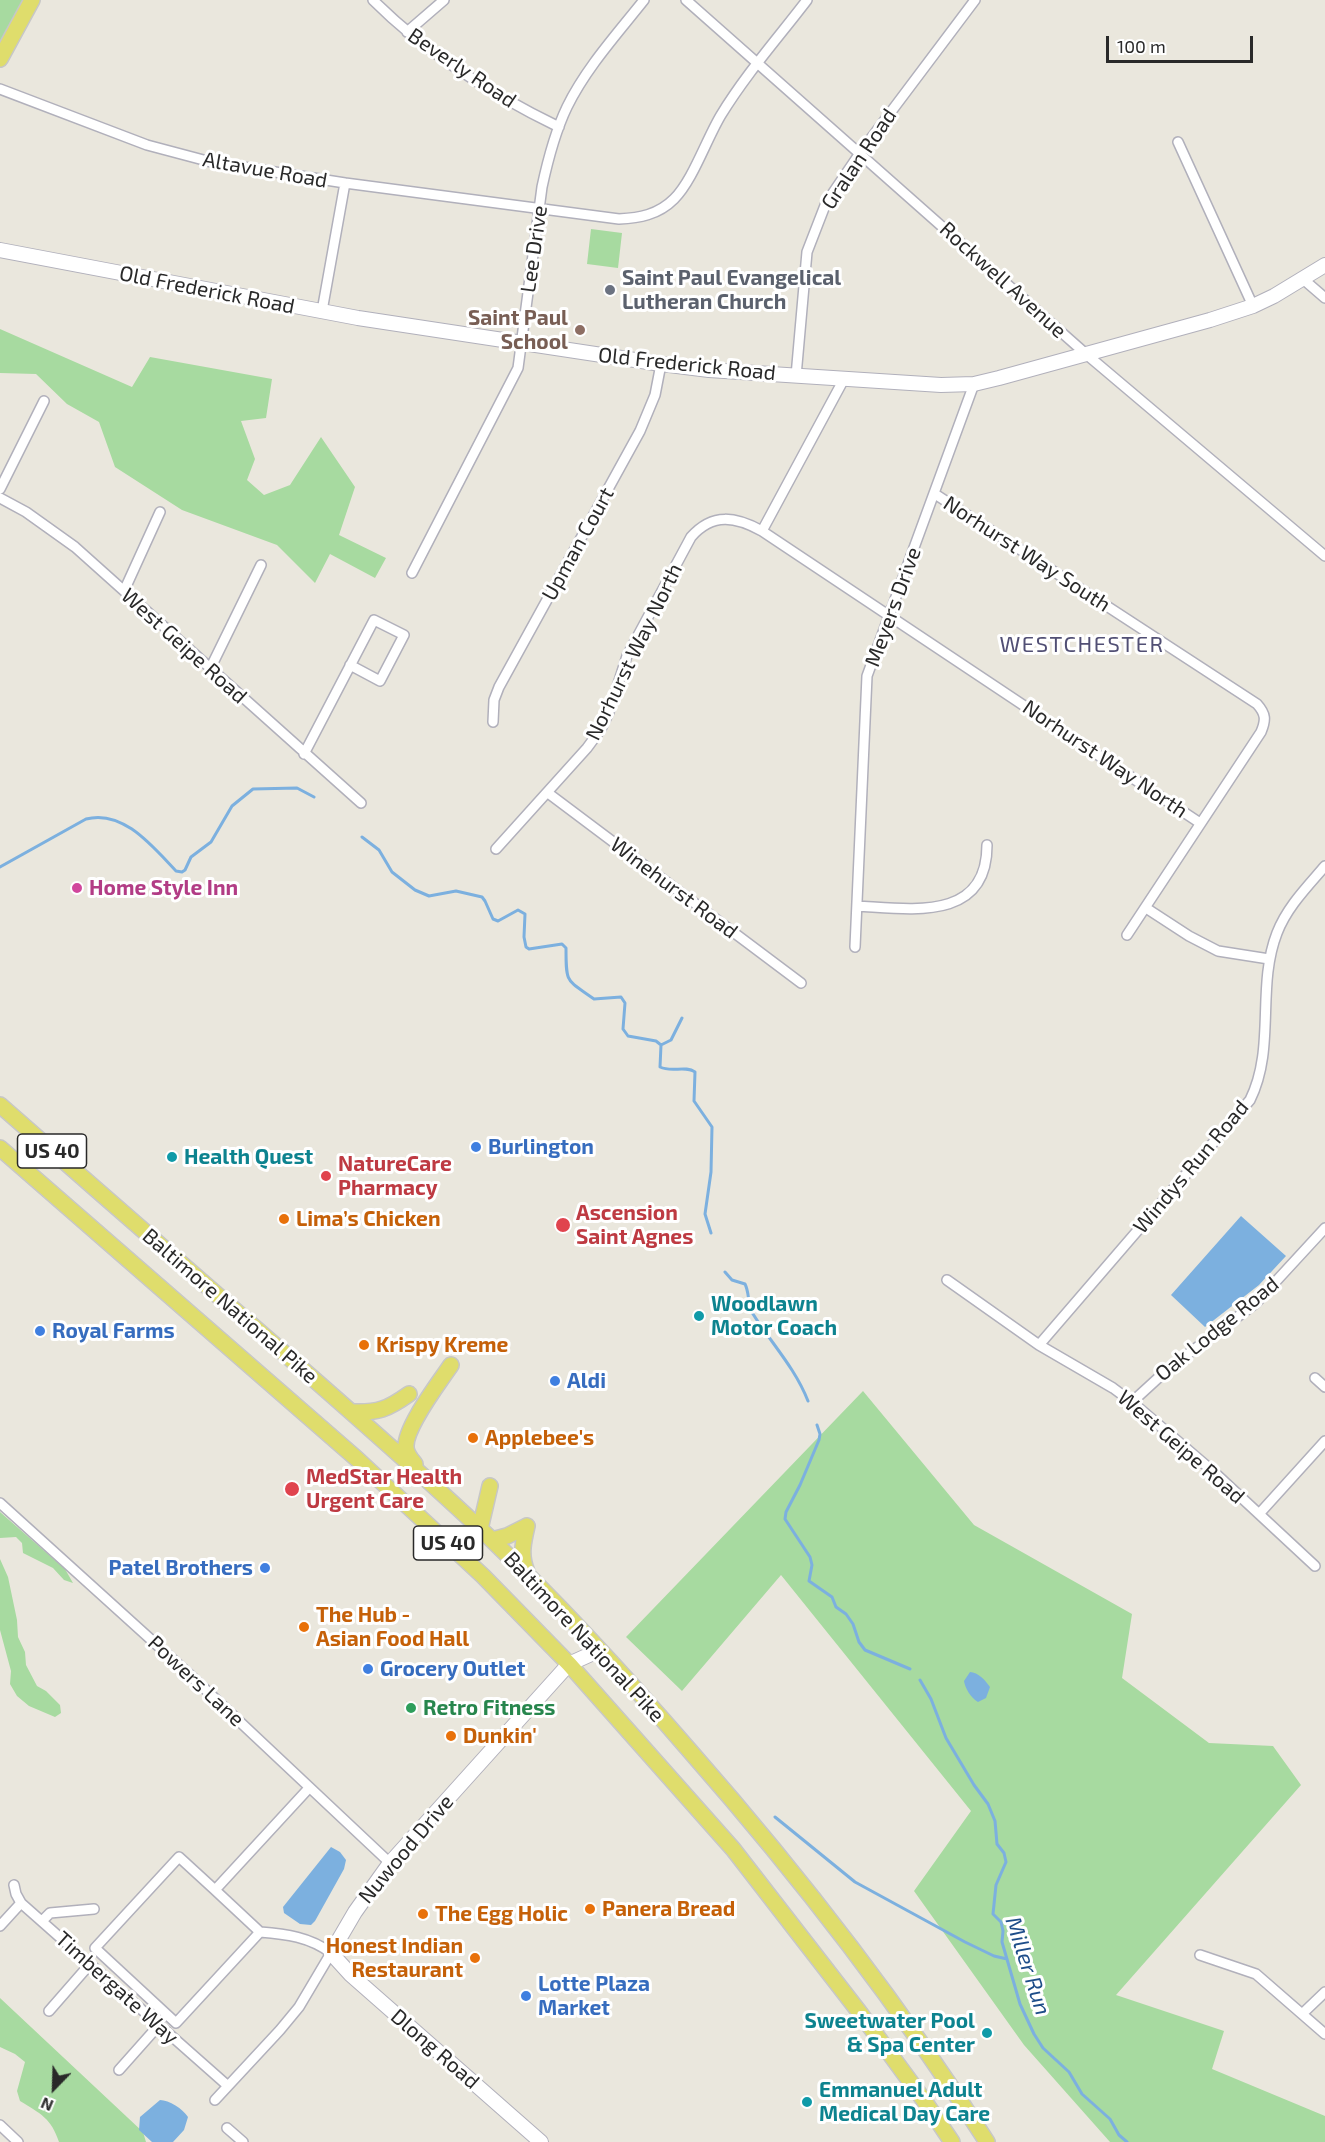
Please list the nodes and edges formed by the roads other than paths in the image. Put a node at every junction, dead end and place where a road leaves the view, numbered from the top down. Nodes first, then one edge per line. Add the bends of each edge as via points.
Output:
1 (32, 0) edge
2 (373, 0) edge
3 (444, 0) edge
4 (644, 0) edge
5 (686, 0) edge
6 (807, 0) edge
7 (975, 0) edge
8 (407, 32) junction
9 (0, 59) edge
10 (757, 64) junction
11 (0, 89) edge
12 (559, 127) junction
13 (1178, 142) dead end
14 (860, 153) junction
15 (345, 183) junction
16 (540, 208) junction
17 (0, 250) edge
18 (1325, 265) edge
19 (1303, 279) junction
20 (1325, 298) edge
21 (1253, 306) junction
22 (322, 311) junction
23 (521, 344) junction
24 (1086, 354) junction
25 (661, 364) junction
26 (796, 376) junction
27 (844, 379) junction
28 (974, 384) junction
29 (44, 401) dead end
30 (0, 489) edge
31 (935, 494) junction
32 (0, 498) edge
33 (160, 512) dead end
34 (762, 531) junction
35 (1325, 556) edge
36 (261, 564) dead end
37 (412, 573) dead end
38 (124, 591) junction
39 (889, 616) junction
40 (350, 665) junction
41 (210, 669) junction
42 (493, 722) dead end
43 (304, 754) junction
44 (548, 793) junction
45 (361, 804) dead end
46 (1200, 823) junction
47 (987, 845) dead end
48 (496, 849) dead end
49 (1325, 866) edge
50 (858, 906) junction
51 (1146, 908) junction
52 (1127, 935) dead end
53 (855, 947) dead end
54 (1269, 959) junction
55 (801, 983) dead end
56 (0, 1105) edge
57 (0, 1148) edge
58 (1325, 1228) edge
59 (947, 1280) dead end
60 (1039, 1345) junction
61 (451, 1365) dead end
62 (1315, 1378) dead end
63 (1325, 1387) edge
64 (409, 1394) dead end
65 (1132, 1402) junction
66 (352, 1413) junction
67 (1325, 1442) edge
68 (433, 1485) junction
69 (489, 1486) dead end
70 (0, 1503) edge
71 (1259, 1514) junction
72 (480, 1529) junction
73 (492, 1540) junction
74 (1315, 1566) dead end
75 (528, 1576) junction
76 (600, 1650) junction
77 (569, 1664) junction
78 (309, 1788) junction
79 (390, 1863) junction
80 (14, 1885) dead end
81 (215, 1890) junction
82 (21, 1903) junction
83 (94, 1909) dead end
84 (42, 1921) junction
85 (0, 1926) edge
86 (260, 1932) junction
87 (331, 1953) junction
88 (1200, 1955) dead end
89 (90, 1964) junction
90 (1325, 1992) edge
91 (49, 2011) dead end
92 (1302, 2014) junction
93 (159, 2025) junction
94 (1325, 2034) edge
95 (119, 2070) dead end
96 (228, 2086) junction
97 (215, 2100) dead end
98 (0, 2125) edge
99 (227, 2128) dead end
100 (18, 2142) edge
101 (243, 2142) edge
102 (541, 2142) edge
103 (952, 2142) edge
104 (987, 2142) edge

1 - 9 main road
2 - 8 street, Beverly Road
3 - 8 street
4 - 12 street, Lee Drive via 582,82
5 - 10 street, Rockwell Avenue
6 - 10 street, Altavue Road
7 - 14 street, Gralan Road
8 - 12 street, Beverly Road via 498,96
10 - 14 street, Rockwell Avenue
10 - 16 street, Altavue Road via 722,115 683,188 662,209 637,218 619,219
11 - 15 street, Altavue Road via 177,154
12 - 16 street, Lee Drive via 546,166
13 - 21 street
14 - 24 street, Rockwell Avenue
14 - 26 street, Gralan Road via 826,203 807,252
15 - 16 street, Altavue Road
15 - 22 street
16 - 23 street, Lee Drive
17 - 22 street, Old Frederick Road
18 - 19 street, Old Frederick Road
19 - 20 street
19 - 21 street, Old Frederick Road
21 - 24 street, Old Frederick Road
22 - 23 street, Old Frederick Road
23 - 25 street, Old Frederick Road
23 - 37 street, Lee Drive via 518,368
24 - 28 street, Old Frederick Road
24 - 35 street, Rockwell Avenue
25 - 26 street, Old Frederick Road
25 - 42 street, Upman Court via 655,395 640,431 499,687
26 - 27 street, Old Frederick Road
27 - 28 street, Old Frederick Road
27 - 34 street
28 - 31 street, Meyers Drive
29 - 30 street
31 - 39 street, Meyers Drive
31 - 46 street, Norhurst Way South via 1257,704 1265,716 1261,732
32 - 38 street, West Geipe Road via 75,547
33 - 38 street
34 - 39 street, Norhurst Way North
34 - 44 street, Norhurst Way North via 729,519 707,524 691,537 627,656 601,729
36 - 41 street
38 - 41 street, West Geipe Road
39 - 46 street, Norhurst Way North
39 - 50 street, Meyers Drive via 867,676
40 - 40 street via 374,620 404,635 380,681
40 - 43 street
41 - 43 street, West Geipe Road
43 - 45 street, West Geipe Road
44 - 48 street, Norhurst Way North
44 - 55 street, Winehurst Road
46 - 51 street
47 - 50 street via 980,876 953,903 924,909
49 - 54 street, Windys Run Road via 1291,907 1277,932
50 - 53 street, Meyers Drive
51 - 52 street
51 - 54 street via 1211,948
54 - 60 street, Windys Run Road via 1263,1059 1250,1100
56 - 66 main road, Baltimore National Pike / US 40
57 - 77 main road, Baltimore National Pike / US 40 via 357,1459 483,1576
58 - 65 street, Oak Lodge Road via 1256,1303 1168,1369
59 - 60 street, West Geipe Road
60 - 65 street, West Geipe Road
61 - 68 main road via 406,1439 408,1455
62 - 63 street
64 - 66 main road via 386,1409
65 - 71 street, West Geipe Road
66 - 68 main road, Baltimore National Pike / US 40
67 - 71 street
68 - 72 main road, Baltimore National Pike / US 40
69 - 72 main road
70 - 78 street, Powers Lane
71 - 74 street, West Geipe Road
72 - 73 main road, Baltimore National Pike / US 40
73 - 75 main road, Baltimore National Pike / US 40
73 - 75 main road via 527,1526 522,1562
75 - 76 main road, Baltimore National Pike / US 40
76 - 77 street, Nuwood Drive
76 - 104 main road, Baltimore National Pike / US 40 via 752,1821 820,1906 942,2073
77 - 79 street, Nuwood Drive
77 - 103 main road, Baltimore National Pike / US 40 via 733,1849
78 - 79 street, Powers Lane
78 - 81 street
79 - 87 street, Nuwood Drive
80 - 82 street, Timbergate Way
81 - 86 street
81 - 86 street via 179,1857 95,1948 176,2023
82 - 84 street, Timbergate Way
82 - 85 street
83 - 84 street via 50,1913
84 - 89 street, Timbergate Way
86 - 87 street via 292,1935 321,1945
87 - 96 street, Nuwood Drive via 299,2007
87 - 102 street, Dlong Road
88 - 92 street via 1257,1974
89 - 91 street
89 - 93 street, Timbergate Way
90 - 92 street
92 - 94 street
93 - 95 street
93 - 96 street, Timbergate Way
96 - 97 street, Nuwood Drive
98 - 100 street
99 - 101 street

